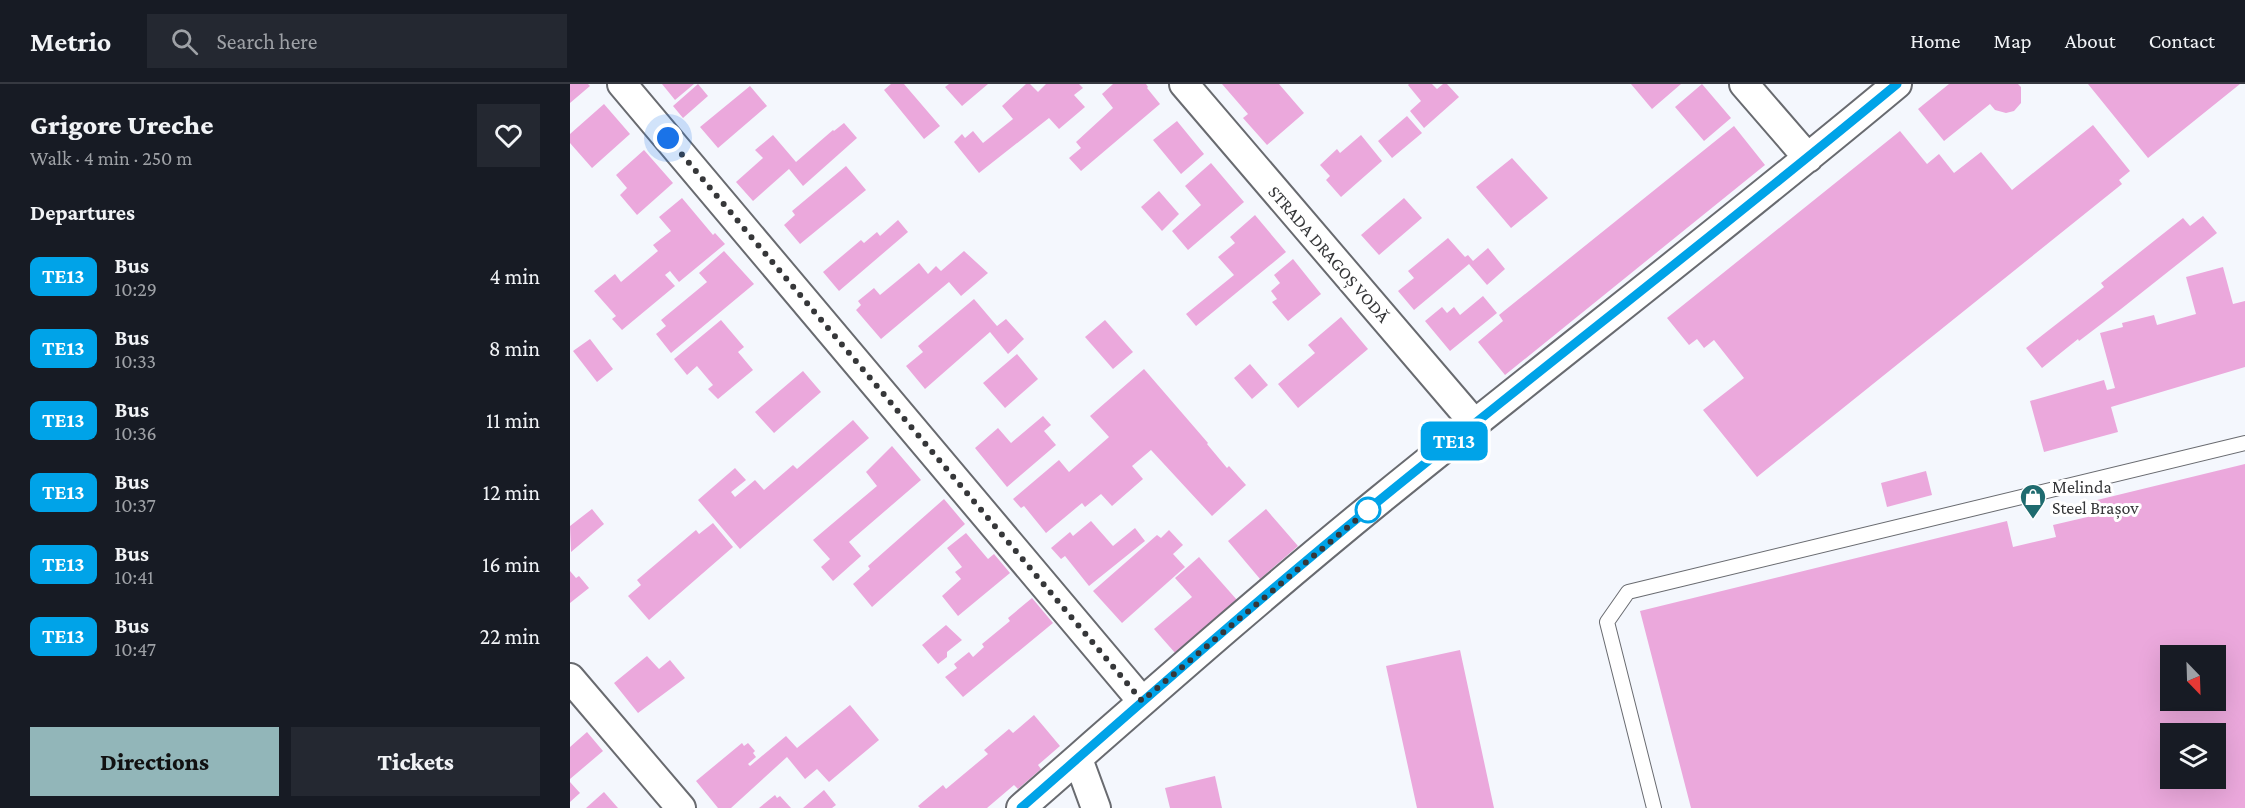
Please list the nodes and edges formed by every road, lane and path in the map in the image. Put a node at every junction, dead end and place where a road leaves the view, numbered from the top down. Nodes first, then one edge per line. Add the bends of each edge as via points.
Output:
1 (622, 84) edge
2 (1184, 84) edge
3 (1744, 84) edge
4 (1897, 84) edge
5 (1808, 158) junction
6 (1475, 424) junction
7 (2245, 443) edge
8 (570, 678) edge
9 (1142, 701) junction
10 (1078, 759) junction
11 (681, 808) edge
12 (1021, 808) edge
13 (1096, 808) edge
14 (1653, 808) edge

1 - 9 street
2 - 6 street, STRADA DRAGOȘ VODĂ
3 - 5 street
4 - 5 street
5 - 6 street
6 - 9 street
7 - 14 lane via 1629,592 1607,622
8 - 11 street
9 - 10 street
10 - 12 street
10 - 13 street

